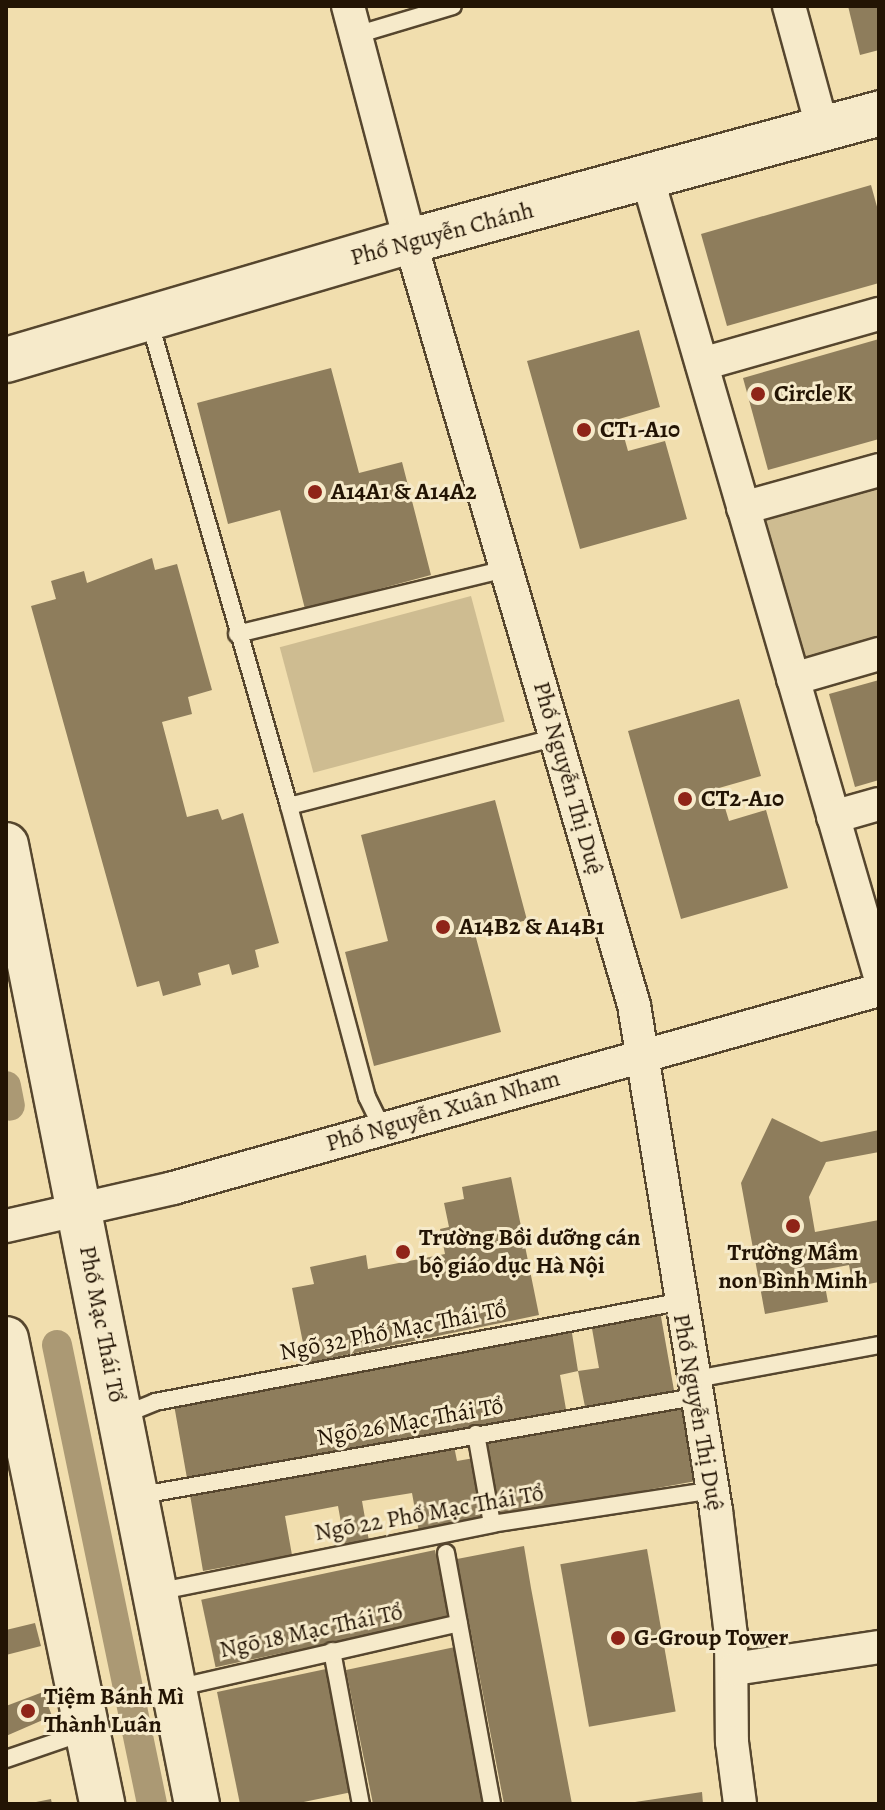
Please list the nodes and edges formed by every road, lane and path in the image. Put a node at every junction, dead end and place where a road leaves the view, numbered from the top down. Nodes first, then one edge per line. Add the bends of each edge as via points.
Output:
1 (453, 6) edge
2 (789, 6) edge
3 (352, 20) edge
4 (879, 114) edge
5 (823, 130) junction
6 (648, 180) junction
7 (410, 241) junction
8 (879, 314) edge
9 (149, 318) junction
10 (6, 360) edge
11 (702, 364) junction
12 (879, 470) edge
13 (743, 508) junction
14 (505, 569) junction
15 (237, 634) junction
16 (879, 654) edge
17 (793, 679) junction
18 (557, 737) junction
19 (879, 804) edge
20 (289, 806) junction
21 (833, 817) junction
22 (6, 845) edge
23 (879, 973) edge
24 (879, 990) edge
25 (641, 1056) junction
26 (382, 1128) junction
27 (80, 1210) junction
28 (6, 1226) edge
29 (678, 1302) junction
30 (6, 1339) edge
31 (879, 1345) edge
32 (692, 1388) junction
33 (119, 1417) junction
34 (476, 1434) junction
35 (713, 1490) junction
36 (136, 1496) junction
37 (492, 1524) junction
38 (446, 1553) dead end
39 (156, 1592) junction
40 (459, 1623) junction
41 (879, 1647) edge
42 (332, 1651) junction
43 (734, 1669) junction
44 (174, 1689) junction
45 (87, 1732) junction
46 (6, 1759) edge
47 (102, 1804) edge
48 (197, 1804) edge
49 (361, 1804) edge
50 (492, 1804) edge
51 (740, 1804) edge

1 - 3 lane
2 - 5 street
3 - 7 street, Phố Nguyễn Thị Duệ
4 - 5 street, Phố Nguyễn Chánh
5 - 6 street, Phố Nguyễn Chánh
6 - 7 street, Phố Nguyễn Chánh
6 - 11 street
7 - 9 street, Phố Nguyễn Chánh
7 - 14 street, Phố Nguyễn Thị Duệ
8 - 11 street
9 - 10 street, Phố Nguyễn Chánh
9 - 15 lane
11 - 13 street
12 - 13 street
13 - 17 street
14 - 15 lane
14 - 18 street, Phố Nguyễn Thị Duệ
15 - 20 lane
16 - 17 street
17 - 21 street
18 - 20 lane
18 - 25 street, Phố Nguyễn Thị Duệ via 634,1005
19 - 21 street
20 - 26 lane via 367,1097
21 - 23 street
22 - 27 street, Phố Mạc Thái Tổ
24 - 25 street, Phố Nguyễn Xuân Nham
25 - 26 street, Phố Nguyễn Xuân Nham
25 - 29 street, Phố Nguyễn Thị Duệ
26 - 27 street, Phố Nguyễn Xuân Nham
27 - 28 street, Phố Nguyễn Xuân Nham
27 - 33 street, Phố Mạc Thái Tổ
29 - 32 street, Phố Nguyễn Thị Duệ
29 - 33 lane, Ngõ 32 Phố Mạc Thái Tổ via 155,1402
30 - 45 street
31 - 32 lane, Ngõ 26 Mạc Thái Tổ
32 - 34 lane, Ngõ 26 Mạc Thái Tổ
32 - 35 street, Phố Nguyễn Thị Duệ
33 - 36 street, Phố Mạc Thái Tổ
34 - 36 lane, Ngõ 26 Mạc Thái Tổ
34 - 37 lane
35 - 37 lane, Ngõ 22 Phố Mạc Thái Tổ
35 - 43 street, Phố Nguyễn Thị Duệ
36 - 39 street, Phố Mạc Thái Tổ
37 - 39 lane, Ngõ 22 Phố Mạc Thái Tổ
38 - 40 lane
39 - 44 street, Phố Mạc Thái Tổ
40 - 42 lane, Ngõ 18 Mạc Thái Tổ
40 - 50 lane
41 - 43 street
42 - 44 lane, Ngõ 18 Mạc Thái Tổ
42 - 49 lane
43 - 51 street, Phố Nguyễn Thị Duệ via 732,1742
44 - 48 street, Phố Mạc Thái Tổ
45 - 46 lane
45 - 47 street

